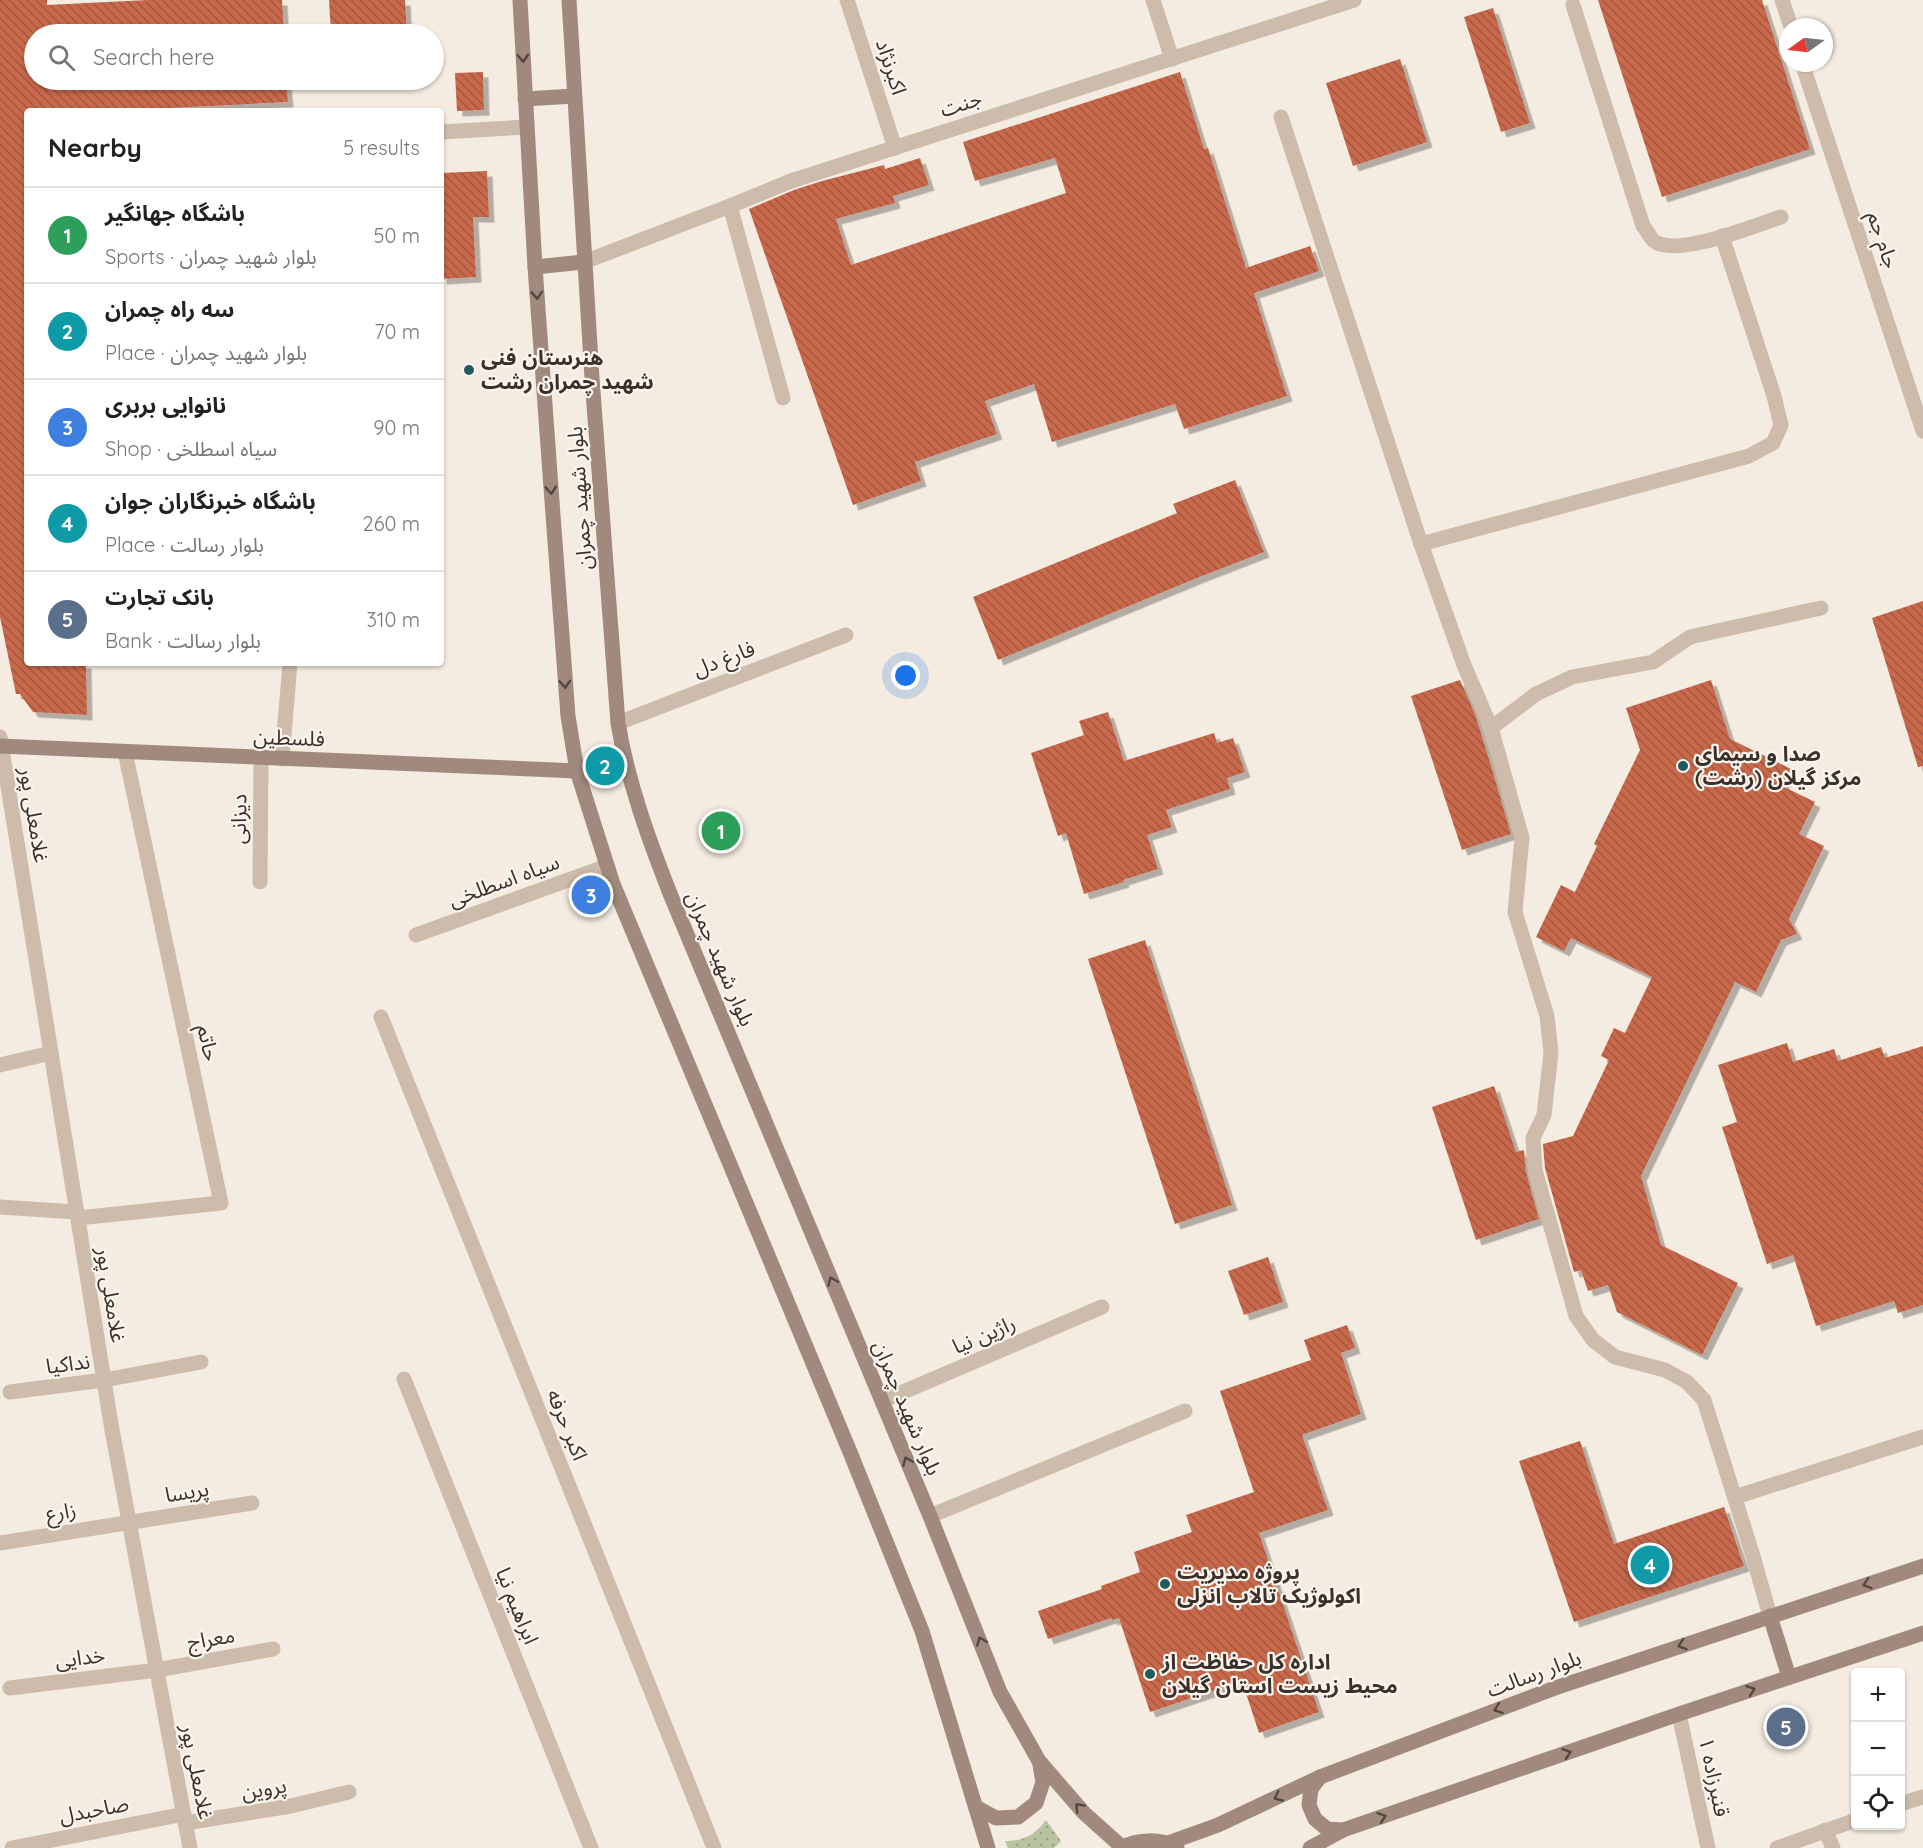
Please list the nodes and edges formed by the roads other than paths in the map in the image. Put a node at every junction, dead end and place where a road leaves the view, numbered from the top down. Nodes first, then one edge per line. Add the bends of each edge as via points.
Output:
1 (520, 0) edge
2 (569, 0) edge
3 (847, 0) edge
4 (1154, 0) edge
5 (1354, 0) edge
6 (1782, 0) edge
7 (1573, 5) dead end
8 (1788, 18) edge
9 (1172, 58) junction
10 (1806, 72) edge
11 (574, 96) junction
12 (525, 99) junction
13 (1281, 117) dead end
14 (527, 127) junction
15 (444, 132) edge
16 (895, 148) junction
17 (730, 206) junction
18 (1781, 217) dead end
19 (1722, 236) junction
20 (584, 262) junction
21 (535, 267) junction
22 (783, 398) dead end
23 (1923, 431) edge
24 (1421, 544) junction
25 (1821, 608) dead end
26 (846, 634) dead end
27 (290, 666) edge
28 (618, 723) junction
29 (1491, 728) junction
30 (0, 744) edge
31 (125, 752) junction
32 (261, 758) junction
33 (282, 759) junction
34 (577, 771) junction
35 (607, 866) junction
36 (260, 882) dead end
37 (416, 935) dead end
38 (381, 1017) dead end
39 (51, 1053) junction
40 (0, 1065) edge
41 (0, 1207) edge
42 (77, 1215) junction
43 (1102, 1307) dead end
44 (201, 1362) dead end
45 (404, 1379) dead end
46 (104, 1380) junction
47 (10, 1392) dead end
48 (882, 1401) junction
49 (1185, 1411) dead end
50 (1923, 1437) edge
51 (1735, 1497) junction
52 (252, 1503) dead end
53 (930, 1515) junction
54 (129, 1522) junction
55 (0, 1543) edge
56 (1923, 1566) edge
57 (1770, 1616) junction
58 (1923, 1633) edge
59 (273, 1648) dead end
60 (157, 1670) junction
61 (1789, 1677) junction
62 (10, 1688) dead end
63 (1679, 1714) junction
64 (1039, 1761) junction
65 (1320, 1777) junction
66 (349, 1792) dead end
67 (1921, 1802) edge
68 (1905, 1804) edge
69 (976, 1807) junction
70 (185, 1819) junction
71 (1851, 1822) edge
72 (1343, 1830) junction
73 (1825, 1830) junction
74 (1172, 1845) edge
75 (1121, 1847) edge
76 (12, 1848) edge
77 (190, 1848) edge
78 (591, 1848) edge
79 (714, 1848) edge
80 (988, 1848) edge
81 (1310, 1848) edge
82 (1708, 1848) edge
83 (1777, 1848) edge
84 (1833, 1848) edge

1 -> 12 main road, بلوار شهید چمران
2 - 11 main road, بلوار شهید چمران
3 - 16 street, اکبرنژاد
4 - 9 street
5 - 9 street, جنت
6 - 8 street
7 - 19 street via 1643,226 1655,241 1671,247
9 - 16 street, جنت
10 - 23 street, جام جم
11 - 12 main road
11 - 20 main road, بلوار شهید چمران
12 - 14 main road, بلوار شهید چمران
13 - 24 street
14 - 15 street
14 - 21 main road, بلوار شهید چمران
16 - 17 street, جنت via 791,181
17 - 20 street, جنت
17 - 22 street
18 - 19 street
19 - 24 street via 1774,396 1781,425 1773,443 1749,456
20 - 21 main road
20 - 28 main road, بلوار شهید چمران
21 -> 34 main road, بلوار شهید چمران via 568,716
24 - 29 street
25 - 29 street via 1690,637 1653,662 1572,677 1536,694
26 - 28 street, فارغ دل
27 - 33 street
48 -> 28 main road, بلوار شهید چمران via 652,848
29 - 51 street via 1522,838 1515,912 1547,1016 1551,1053 1544,1115 1533,1138 1535,1170 1576,1316 1593,1340 1615,1357 1665,1370 1687,1382 1704,1400
30 - 31 main road, فلسطین
30 - 39 street, غلامعلی پور
31 - 32 main road, فلسطین
31 - 42 street, حاتم via 221,1203
32 - 33 main road, فلسطین
32 - 36 street, دیزانی
33 - 34 main road, فلسطین
34 - 35 main road, بلوار شهید چمران
35 - 37 street, سیاه اسطلخی
35 - 69 main road, بلوار شهید چمران via 922,1631
38 - 79 street, اکبر حرفه
39 - 40 street
39 - 42 street, غلامعلی پور
41 - 42 street
42 - 46 street, غلامعلی پور
43 - 48 street, راژین نیا
44 - 46 street, نداکیا
45 - 78 street, ابراهیم نیا
46 - 47 street, نداکیا
46 - 54 street, غلامعلی پور
53 -> 48 main road, بلوار شهید چمران
49 - 53 street
50 - 51 street
51 - 57 street
52 - 54 street, پریسا
64 -> 53 main road, بلوار شهید چمران via 1000,1692
54 - 55 street, زارع
54 - 60 street, غلامعلی پور
56 -> 57 main road, بلوار رسالت
57 - 61 main road
57 -> 65 main road, بلوار رسالت via 1555,1688
58 - 61 main road
59 - 60 street, معراج
60 - 62 street, خدایی
60 - 70 street, غلامعلی پور
63 -> 61 main road
72 -> 63 main road
63 - 82 street, قنبرزاده ۱
64 - 69 main road via 1044,1782 1036,1803 1018,1817 996,1818
75 -> 64 main road, بلوار شهید چمران via 1084,1813
65 - 72 main road via 1311,1789 1309,1805 1315,1819 1327,1829
65 -> 74 main road, بلوار رسالت
66 - 70 street, پروین via 291,1806
67 - 68 street
69 - 80 main road, بلوار شهید چمران
70 - 76 street, صاحبدل
70 - 77 street, غلامعلی پور
71 - 73 street
72 - 81 main road
73 - 83 street
73 - 84 street
74 - 75 main road via 1141,1840

